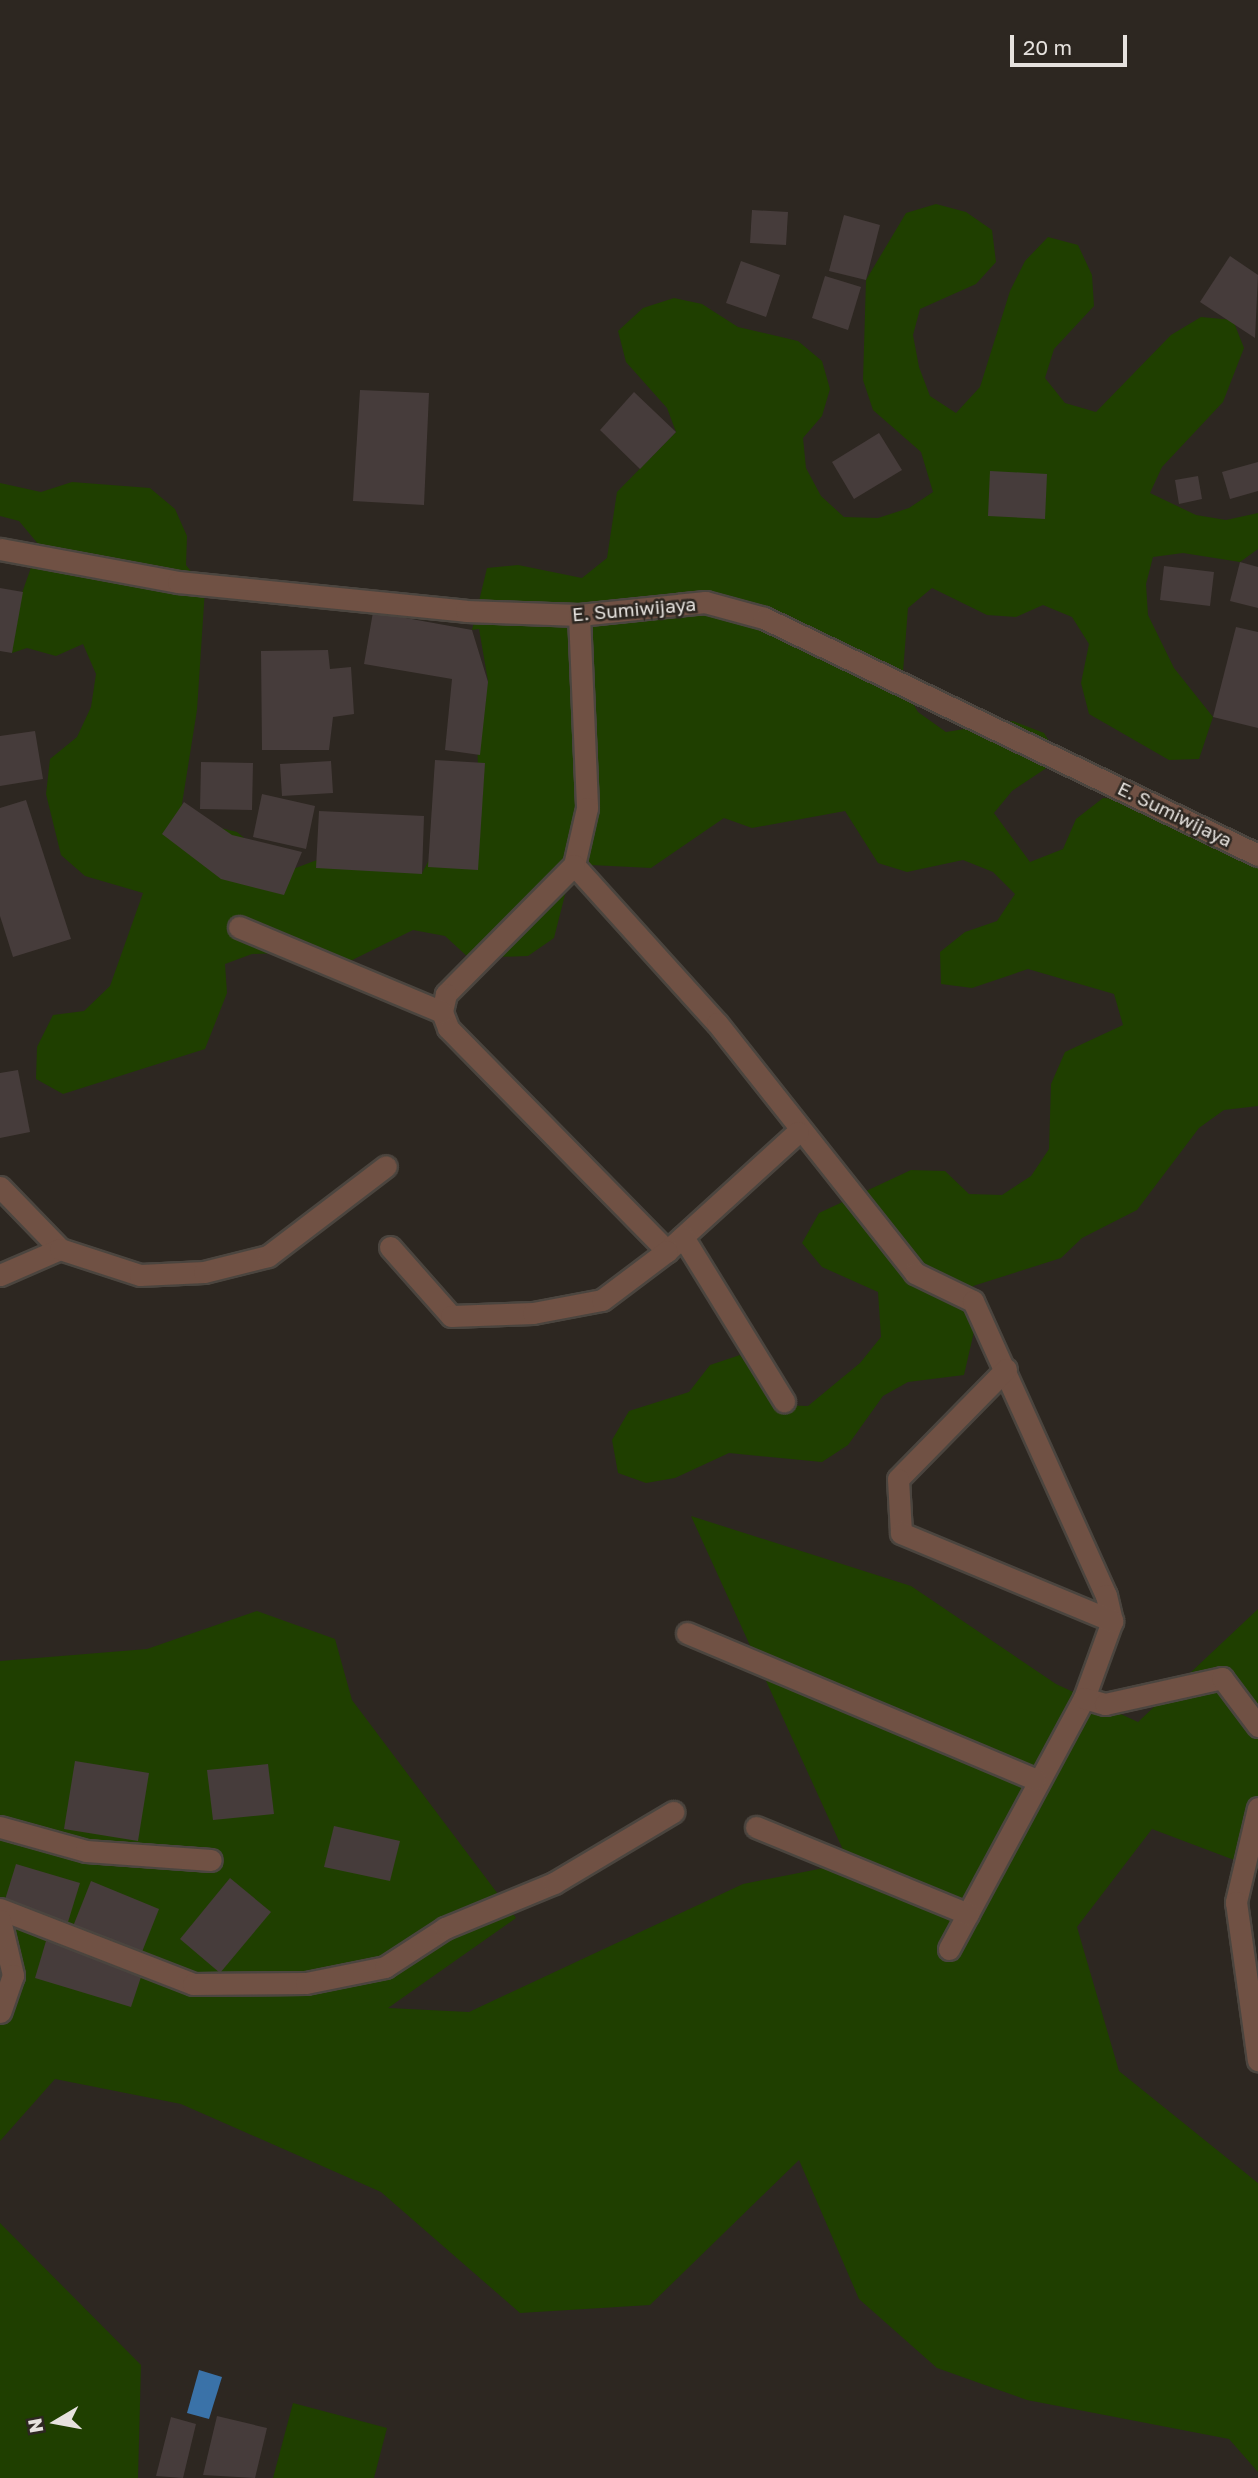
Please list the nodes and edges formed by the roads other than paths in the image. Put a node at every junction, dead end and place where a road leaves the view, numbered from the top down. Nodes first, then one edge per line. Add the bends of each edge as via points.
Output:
1 (0, 549) edge
2 (579, 615) junction
3 (1258, 855) edge
4 (573, 864) junction
5 (239, 928) dead end
6 (442, 1012) junction
7 (798, 1132) junction
8 (386, 1166) dead end
9 (0, 1186) edge
10 (675, 1244) junction
11 (390, 1247) dead end
12 (60, 1248) junction
13 (0, 1275) edge
14 (1006, 1369) junction
15 (784, 1401) dead end
16 (1112, 1621) junction
17 (687, 1633) dead end
18 (1084, 1698) junction
19 (1258, 1726) edge
20 (1035, 1779) junction
21 (1258, 1808) edge
22 (673, 1812) dead end
23 (0, 1827) edge
24 (756, 1827) dead end
25 (211, 1860) dead end
26 (0, 1909) edge
27 (968, 1914) junction
28 (0, 1920) edge
29 (949, 1949) dead end
30 (0, 2012) edge
31 (1258, 2060) edge

1 - 2 street, E. Sumiwijaya via 177,582 466,611
2 - 3 street, E. Sumiwijaya via 705,603 764,618
2 - 4 street via 587,808
4 - 6 street via 446,994
4 - 7 street via 717,1023
5 - 6 street
6 - 10 street via 448,1028
7 - 10 street
7 - 14 street via 915,1273 973,1301
8 - 12 street via 268,1256 204,1272 140,1275
9 - 12 street
10 - 11 street via 602,1300 533,1313 451,1316
10 - 15 street
12 - 13 street
14 - 16 street
14 - 16 street via 898,1479 901,1533
16 - 18 street
17 - 20 street
18 - 19 street via 1105,1704 1222,1678
18 - 20 street
20 - 27 street
21 - 31 street via 1236,1902
22 - 26 street via 554,1883 445,1928 385,1967 306,1983 193,1984
23 - 25 street via 86,1852
24 - 27 street
27 - 29 street
28 - 30 street via 13,1975

